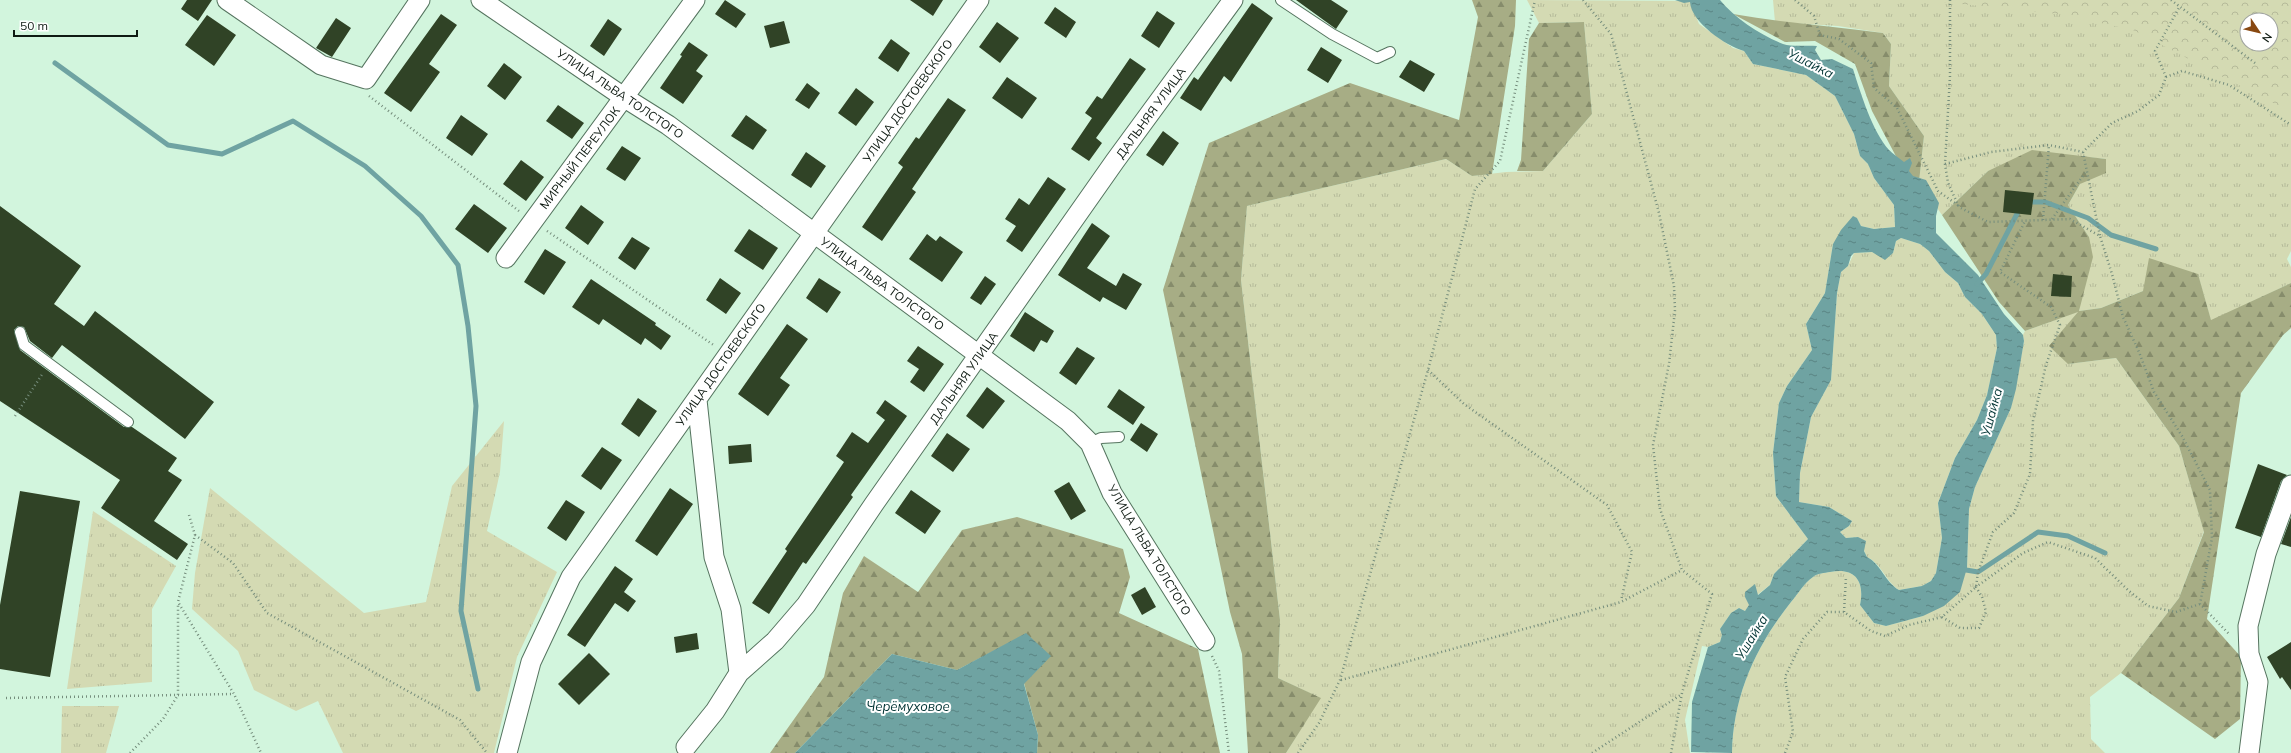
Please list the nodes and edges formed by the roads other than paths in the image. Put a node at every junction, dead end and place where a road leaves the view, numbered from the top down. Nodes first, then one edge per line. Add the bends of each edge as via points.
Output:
1 (227, 0) edge
2 (420, 0) edge
3 (481, 0) edge
4 (695, 0) edge
5 (980, 0) edge
6 (1233, 0) edge
7 (1281, 0) edge
8 (1390, 52) dead end
9 (625, 98) junction
10 (814, 234) junction
11 (506, 258) dead end
12 (20, 332) dead end
13 (980, 355) junction
14 (697, 400) junction
15 (128, 422) dead end
16 (1119, 437) dead end
17 (1090, 443) junction
18 (2291, 484) edge
19 (1205, 641) road end
20 (739, 673) junction
21 (686, 747) dead end
22 (507, 753) edge
23 (2249, 753) edge

1 - 2 street via 321,65 366,79
3 - 9 street, УЛИЦА ЛЬВА ТОЛСТОГО
4 - 9 street, МИРНЫЙ ПЕРЕУЛОК
5 - 10 street, УЛИЦА ДОСТОЕВСКОГО
6 - 13 street, ДАЛЬНЯЯ УЛИЦА
7 - 8 lane via 1332,34 1378,58
9 - 10 street, УЛИЦА ЛЬВА ТОЛСТОГО via 668,125
9 - 11 street, МИРНЫЙ ПЕРЕУЛОК
10 - 13 street, УЛИЦА ЛЬВА ТОЛСТОГО
10 - 14 street, УЛИЦА ДОСТОЕВСКОГО
12 - 15 lane via 24,345
13 - 17 street, УЛИЦА ЛЬВА ТОЛСТОГО via 1068,421
13 - 20 street, ДАЛЬНЯЯ УЛИЦА via 806,605 775,641
14 - 20 street via 714,557 731,609
14 - 22 street, УЛИЦА ДОСТОЕВСКОГО via 571,578 531,662
16 - 17 lane via 1101,438
17 - 19 street, УЛИЦА ЛЬВА ТОЛСТОГО via 1112,493
18 - 23 street via 2266,554 2248,626 2249,654 2258,682
20 - 21 street, ДАЛЬНЯЯ УЛИЦА via 715,711

